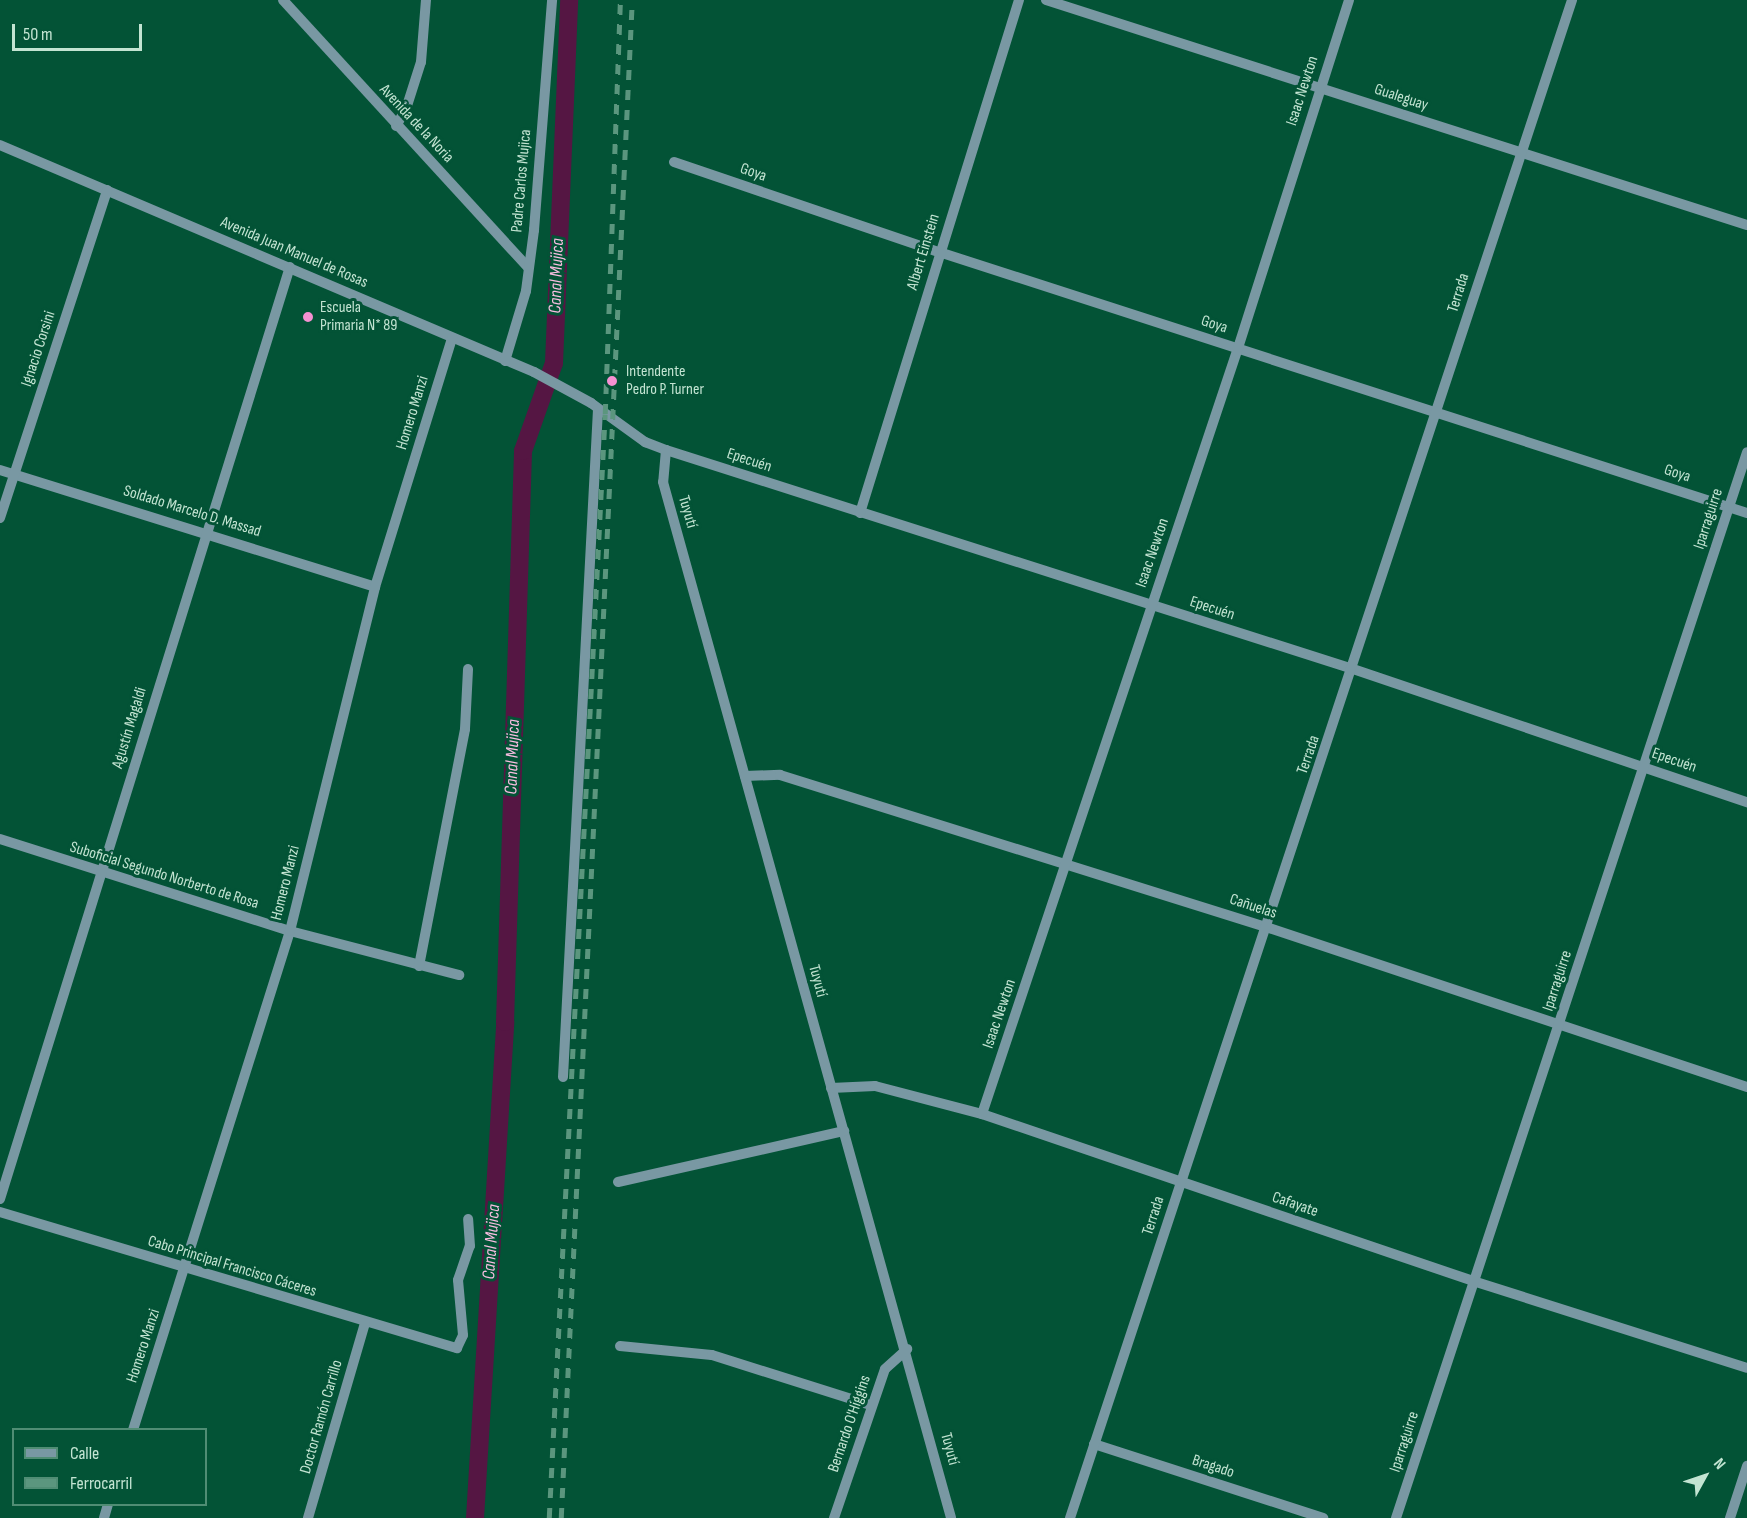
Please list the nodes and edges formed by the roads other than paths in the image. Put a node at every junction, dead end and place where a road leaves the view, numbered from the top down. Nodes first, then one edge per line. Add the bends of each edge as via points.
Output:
1 (283, 0) edge
2 (426, 0) edge
3 (552, 0) edge
4 (1019, 0) edge
5 (1046, 0) edge
6 (1349, 0) edge
7 (1572, 0) edge
8 (1319, 88) junction
9 (396, 126) junction
10 (0, 145) edge
11 (1519, 152) junction
12 (674, 162) dead end
13 (107, 190) junction
14 (1747, 225) edge
15 (939, 252) junction
16 (290, 267) junction
17 (528, 267) junction
18 (452, 338) junction
19 (1238, 348) junction
20 (505, 361) junction
21 (598, 409) junction
22 (1438, 412) junction
23 (666, 450) junction
24 (1747, 452) edge
25 (0, 470) edge
26 (13, 474) junction
27 (1729, 507) junction
28 (860, 513) junction
29 (1747, 513) edge
30 (0, 518) edge
31 (207, 531) junction
32 (375, 586) junction
33 (1152, 605) junction
34 (468, 669) dead end
35 (1353, 669) junction
36 (1643, 766) junction
37 (745, 777) junction
38 (1747, 802) edge
39 (0, 839) edge
40 (1067, 864) junction
41 (102, 873) junction
42 (1266, 927) junction
43 (290, 931) junction
44 (419, 966) junction
45 (459, 975) dead end
46 (1559, 1026) junction
47 (563, 1077) dead end
48 (1747, 1086) edge
49 (831, 1088) junction
50 (982, 1114) junction
51 (844, 1131) junction
52 (618, 1182) dead end
53 (1180, 1182) junction
54 (0, 1198) edge
55 (0, 1212) edge
56 (468, 1219) dead end
57 (186, 1268) junction
58 (1473, 1281) junction
59 (365, 1323) junction
60 (620, 1346) dead end
61 (907, 1349) junction
62 (1747, 1368) edge
63 (871, 1405) junction
64 (134, 1428) edge
65 (1094, 1444) junction
66 (1747, 1466) edge
67 (308, 1518) edge
68 (834, 1518) edge
69 (951, 1518) edge
70 (1070, 1518) edge
71 (1323, 1518) edge
72 (1396, 1518) edge
73 (1730, 1518) edge

1 - 9 street, Avenida de la Noria
2 - 9 street via 421,62 406,109
3 - 17 street, Padre Carlos Mujica
4 - 15 street, Albert Einstein
5 - 8 street, Gualeguay
6 - 8 street, Isaac Newton
7 - 11 street, Terrada
8 - 11 street, Gualeguay
8 - 19 street, Isaac Newton
9 - 17 street, Avenida de la Noria
10 - 13 street, Avenida Juan Manuel de Rosas
11 - 14 street, Gualeguay
11 - 22 street, Terrada
12 - 15 street, Goya
13 - 16 street, Avenida Juan Manuel de Rosas
13 - 26 street, Ignacio Corsini
15 - 19 street, Goya
15 - 28 street, Albert Einstein
16 - 18 street, Avenida Juan Manuel de Rosas
16 - 31 street, Agustín Magaldi
17 - 20 street, Padre Carlos Mujica via 521,311
18 - 20 street, Avenida Juan Manuel de Rosas
18 - 32 street, Homero Manzi
19 - 22 street, Goya
19 - 33 street, Isaac Newton
20 - 21 street, Avenida Juan Manuel de Rosas via 534,372
21 - 23 street, Avenida Juan Manuel de Rosas via 638,438
21 - 47 street
22 - 27 street, Goya
22 - 35 street, Terrada
23 - 28 street, Epecuén
23 - 37 street, Tuyutí via 663,482
24 - 27 street, Iparraguirre
25 - 26 street, Soldado Marcelo D. Massad
26 - 30 street, Ignacio Corsini
26 - 31 street, Soldado Marcelo D. Massad
27 - 29 street, Goya
27 - 36 street, Iparraguirre
28 - 33 street, Epecuén
31 - 32 street, Soldado Marcelo D. Massad
31 - 41 street, Agustín Magaldi
32 - 43 street, Homero Manzi
33 - 35 street, Epecuén
33 - 40 street, Isaac Newton
34 - 44 street via 465,729
35 - 36 street, Epecuén
35 - 42 street, Terrada
36 - 38 street, Epecuén
36 - 46 street, Iparraguirre
37 - 40 street, Cañuelas via 780,775
37 - 49 street, Tuyutí
39 - 41 street, Suboficial Segundo Norberto de Rosa
40 - 42 street, Cañuelas
40 - 50 street, Isaac Newton
41 - 43 street, Suboficial Segundo Norberto de Rosa
41 - 54 street, Agustín Magaldi
42 - 46 street, Cañuelas
42 - 53 street, Terrada
43 - 44 street, Suboficial Segundo Norberto de Rosa
43 - 57 street, Homero Manzi
44 - 45 street, Suboficial Segundo Norberto de Rosa
46 - 48 street, Cañuelas
46 - 58 street, Iparraguirre
49 - 50 street, Cafayate via 874,1086
49 - 51 street, Tuyutí
50 - 53 street, Cafayate
51 - 52 street
51 - 61 street, Tuyutí
53 - 58 street, Cafayate
53 - 65 street, Terrada
55 - 57 street, Cabo Principal Francisco Cáceres
56 - 59 street, Cabo Principal Francisco Cáceres via 470,1246 458,1280 463,1335 457,1348
57 - 59 street, Cabo Principal Francisco Cáceres
57 - 64 street, Homero Manzi
58 - 62 street, Cafayate
58 - 72 street, Iparraguirre
59 - 67 street, Doctor Ramón Carrillo
60 - 63 street via 712,1354
61 - 63 street, Bernardo O'Higgins via 885,1369
61 - 69 street, Tuyutí
63 - 68 street, Bernardo O'Higgins
65 - 70 street, Terrada
65 - 71 street, Bragado
66 - 73 street

